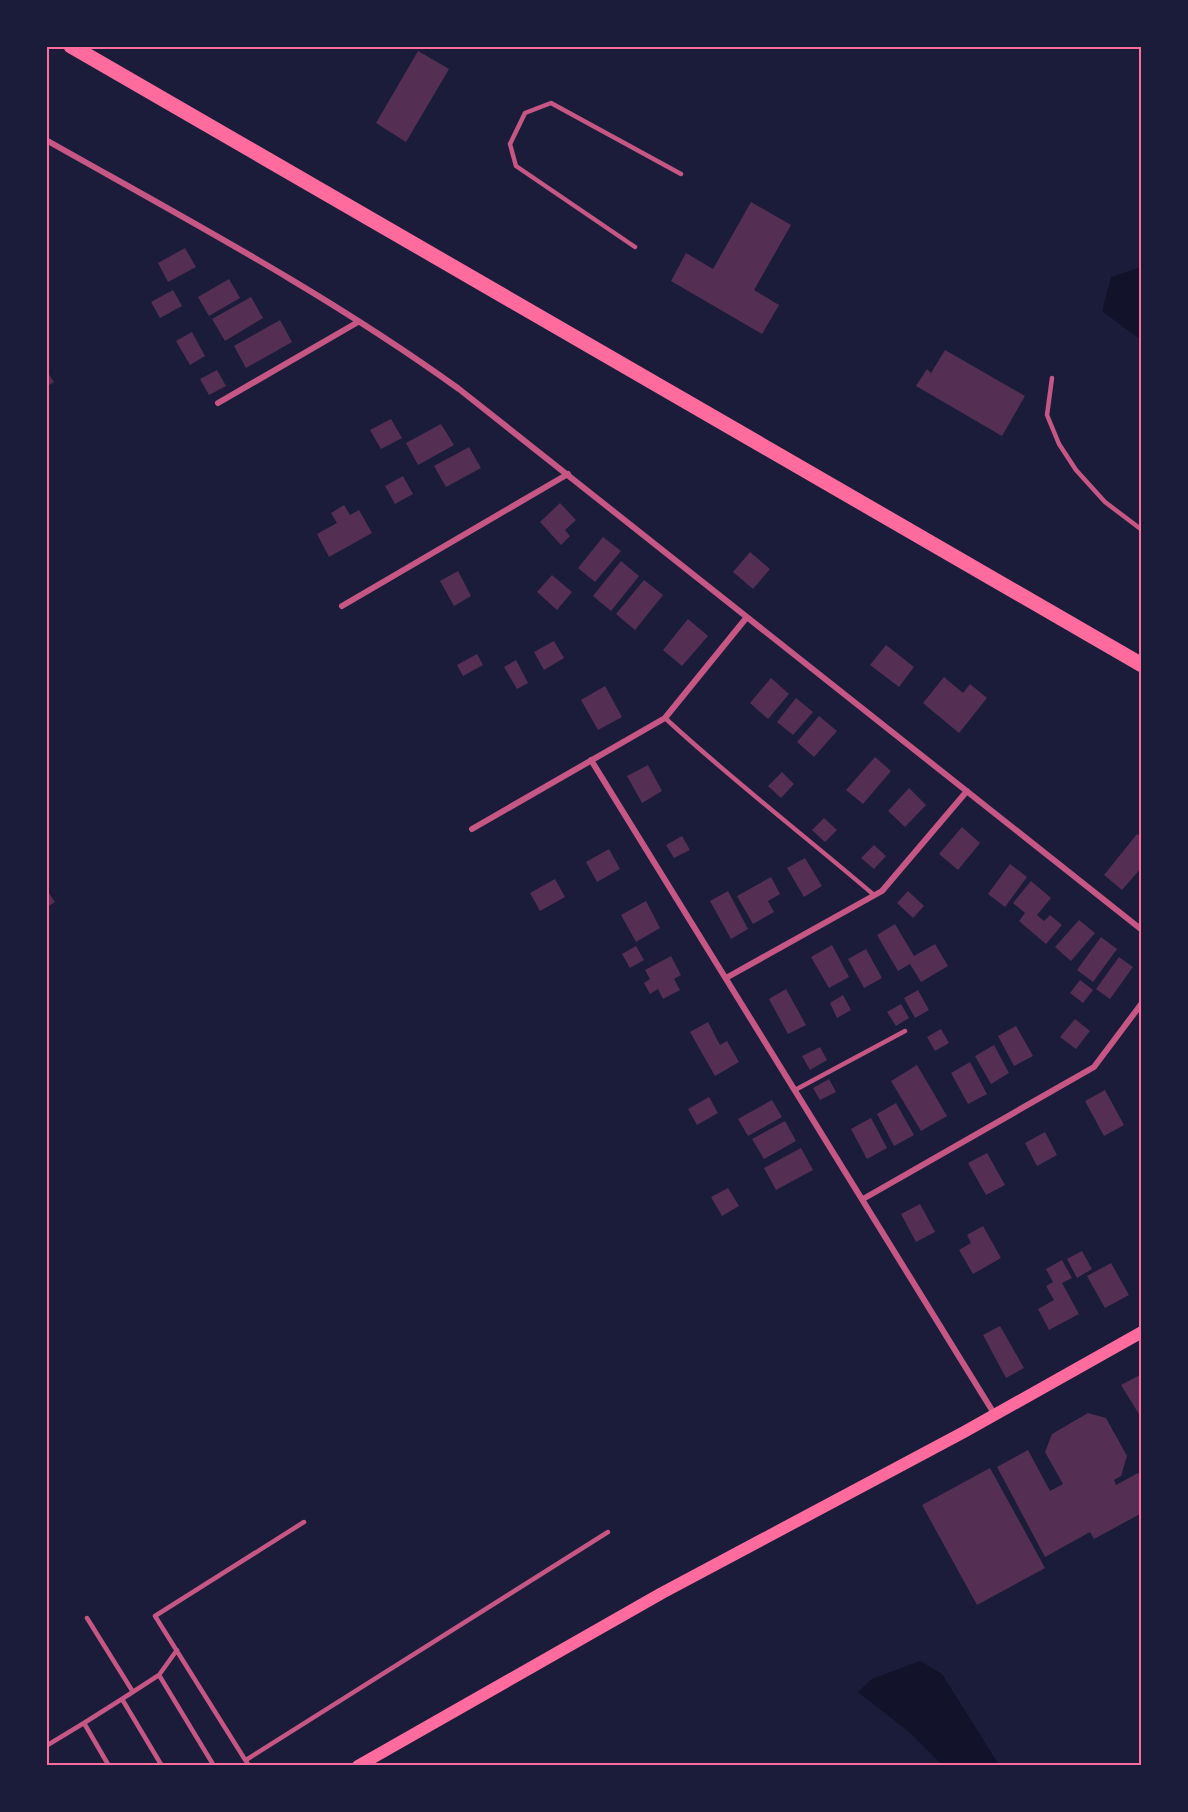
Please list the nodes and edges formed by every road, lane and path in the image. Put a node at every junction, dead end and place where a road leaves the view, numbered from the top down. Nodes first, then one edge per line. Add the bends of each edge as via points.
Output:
1 (71, 46) edge
2 (46, 140) edge
3 (681, 174) dead end
4 (635, 247) dead end
5 (358, 322) junction
6 (1052, 378) dead end
7 (218, 404) dead end
8 (568, 474) junction
9 (1142, 530) edge
10 (342, 606) dead end
11 (747, 617) junction
12 (1142, 665) edge
13 (665, 718) junction
14 (591, 760) junction
15 (967, 791) junction
16 (472, 829) dead end
17 (874, 895) junction
18 (1142, 930) edge
19 (726, 978) junction
20 (1142, 1003) edge
21 (905, 1031) dead end
22 (795, 1090) junction
23 (863, 1199) junction
24 (1142, 1332) edge
25 (995, 1414) junction
26 (304, 1522) dead end
27 (608, 1532) dead end
28 (87, 1618) dead end
29 (177, 1650) junction
30 (159, 1675) junction
31 (133, 1692) junction
32 (122, 1699) junction
33 (84, 1723) junction
34 (46, 1746) edge
35 (246, 1760) junction
36 (109, 1766) edge
37 (162, 1766) edge
38 (214, 1766) edge
39 (249, 1766) edge
40 (358, 1766) edge

1 - 12 main road
2 - 5 street
3 - 4 lane via 551,103 525,113 510,144 516,165
5 - 7 street
5 - 8 street via 459,389
6 - 9 lane via 1047,415 1059,444 1076,470 1106,502
8 - 10 street
8 - 11 street
11 - 13 street
11 - 15 street
13 - 14 street
13 - 17 lane
14 - 16 street
14 - 19 street
15 - 17 street via 882,891
15 - 18 street
17 - 19 street
19 - 22 street
20 - 23 street via 1094,1066
21 - 22 lane
22 - 23 street
23 - 25 street
24 - 25 main road
25 - 40 main road via 662,1593
26 - 29 lane via 155,1616
27 - 35 lane
28 - 31 lane
29 - 30 lane
29 - 35 lane
30 - 31 lane
30 - 38 lane
31 - 32 lane
32 - 33 lane
32 - 37 lane
33 - 34 lane
33 - 36 lane
35 - 39 lane

